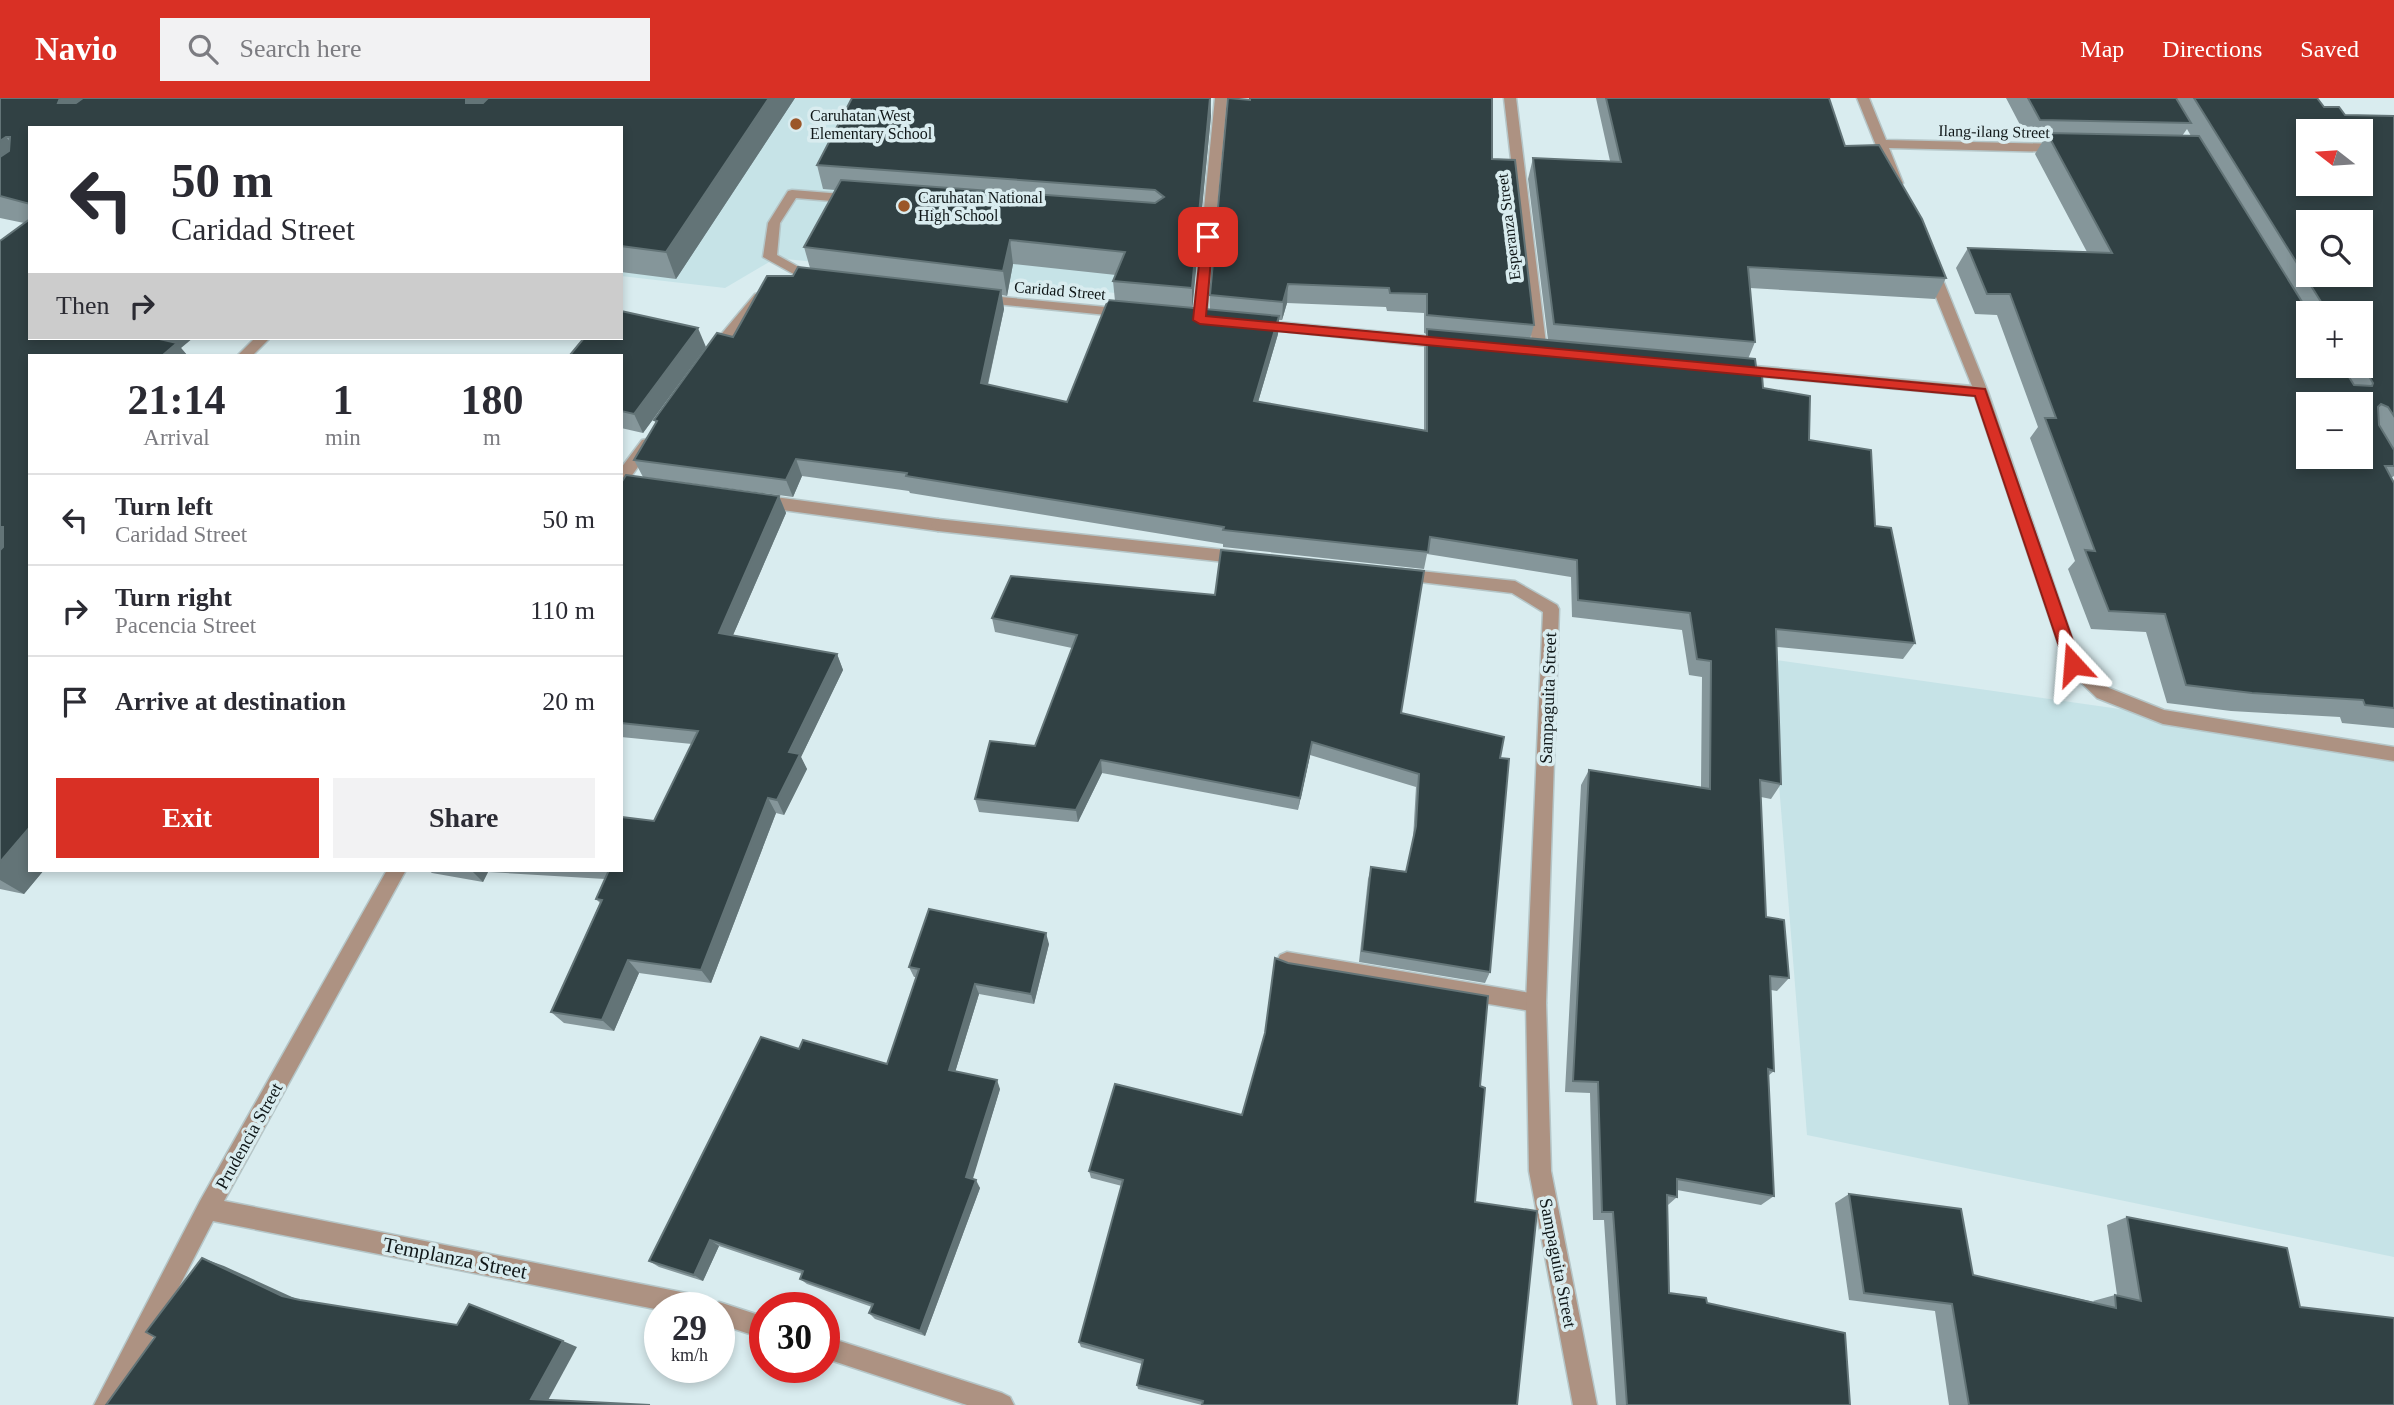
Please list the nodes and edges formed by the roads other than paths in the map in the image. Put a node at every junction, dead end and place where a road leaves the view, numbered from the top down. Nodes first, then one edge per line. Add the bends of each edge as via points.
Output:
1 (1221, 98) edge
2 (1510, 98) edge
3 (1863, 98) edge
4 (1882, 144) junction
5 (2080, 148) edge
6 (1901, 194) edge
7 (873, 200) edge
8 (1926, 256) edge
9 (964, 297) edge
10 (1147, 315) edge
11 (1200, 320) edge
12 (1241, 324) edge
13 (261, 340) edge
14 (1459, 344) edge
15 (1540, 352) edge
16 (245, 354) edge
17 (703, 367) edge
18 (1719, 368) edge
19 (1980, 392) junction
20 (654, 435) edge
21 (626, 482) edge
22 (745, 499) edge
23 (1268, 561) edge
24 (1378, 572) edge
25 (2394, 754) edge
26 (396, 872) edge
27 (1287, 961) edge
28 (1536, 1003) junction
29 (208, 1209) junction
30 (644, 1296) edge
31 (840, 1352) edge
32 (106, 1405) edge
33 (1002, 1405) edge
34 (1585, 1405) edge

1 - 11 street
2 - 15 street, Esperanza Street
3 - 4 street
4 - 5 street, Ilang-ilang Street
4 - 6 street
7 - 17 street via 792,194 774,223 770,257 814,279 776,285
8 - 19 street
9 - 10 street, Caridad Street
12 - 14 street
13 - 16 street
18 - 19 street
19 - 25 street via 2073,664 2103,693 2163,717
20 - 21 street
22 - 23 street
24 - 28 street, Sampaguita Street via 1515,587 1551,609
26 - 29 street, Prudencia Street
27 - 28 street
28 - 34 street, Sampaguita Street via 1540,1171
29 - 30 street, Templanza Street
29 - 32 street, Prudencia Street
31 - 33 street

